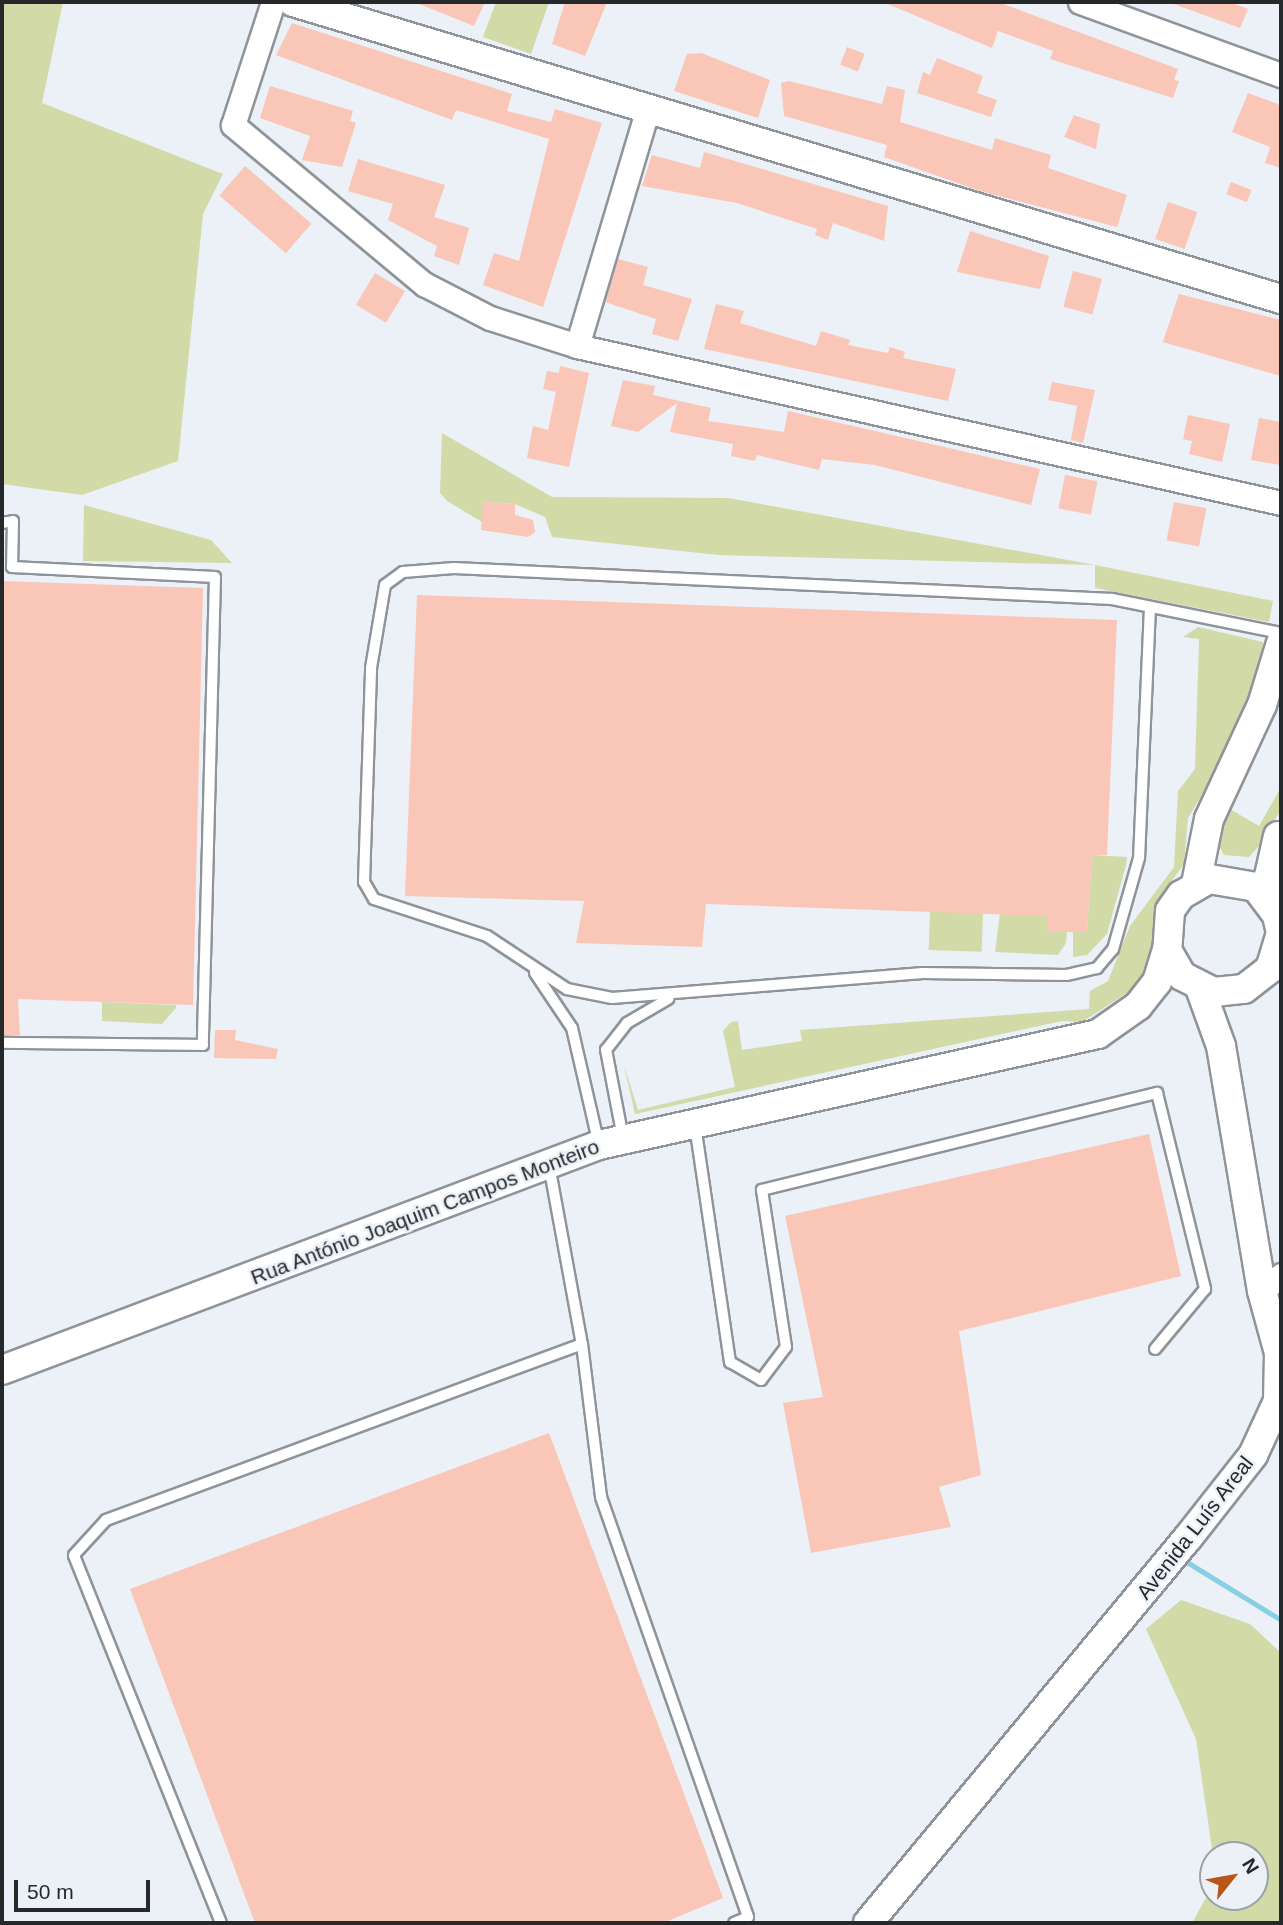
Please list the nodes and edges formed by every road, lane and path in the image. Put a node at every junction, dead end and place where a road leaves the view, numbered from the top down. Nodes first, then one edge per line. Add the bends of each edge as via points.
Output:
1 (274, 2) edge
2 (293, 2) edge
3 (1080, 2) edge
4 (1281, 75) edge
5 (647, 111) junction
6 (1281, 299) edge
7 (577, 346) junction
8 (1281, 503) edge
9 (2, 523) edge
10 (1150, 607) junction
11 (1281, 633) edge
12 (1281, 643) edge
13 (1279, 834) edge
14 (1209, 880) junction
15 (1278, 915) junction
16 (1167, 950) junction
17 (532, 969) junction
18 (1256, 982) junction
19 (1197, 986) junction
20 (676, 995) junction
21 (1138, 1006) junction
22 (2, 1043) edge
23 (1221, 1046) junction
24 (695, 1122) junction
25 (611, 1141) junction
26 (548, 1162) junction
27 (1272, 1283) edge
28 (582, 1344) junction
29 (1155, 1349) dead end
30 (2, 1370) edge
31 (221, 1923) edge
32 (734, 1923) edge
33 (868, 1923) edge

1 - 7 street via 233,125 424,284 490,318
2 - 5 street
3 - 4 street
5 - 6 street via 805,152
5 - 7 street
7 - 8 street
9 - 22 lane via 13,521 12,567 215,577 202,1045
10 - 11 lane
10 - 17 lane via 1099,598 537,572 403,572 385,585 375,631 364,882 374,899 487,936
10 - 20 lane via 1139,858 1113,949 1097,968 1067,975 923,973
12 - 14 street via 1262,705 1209,819
13 - 14 street via 1249,864
13 - 15 street via 1269,876
14 - 15 street via 1256,887
14 - 16 street via 1170,912
15 - 18 street via 1279,952
16 - 19 street
16 - 21 street, Rua António Joaquim Campos Monteiro via 1157,982
17 - 20 lane via 567,989 612,998
17 - 25 lane via 572,1028
18 - 19 street via 1229,993
18 - 23 street, Avenida Luís Areal via 1226,1020
19 - 21 street, Rua António Joaquim Campos Monteiro
19 - 23 street, Avenida Luís Areal
20 - 25 lane via 627,1023 606,1050
21 - 24 street, Rua António Joaquim Campos Monteiro via 1085,1038
23 - 27 street, Avenida Luís Areal
24 - 25 street, Rua António Joaquim Campos Monteiro
24 - 29 lane via 730,1362 761,1380 786,1348 762,1190 1157,1093 1205,1289
25 - 26 street, Rua António Joaquim Campos Monteiro
26 - 28 lane
26 - 30 street, Rua António Joaquim Campos Monteiro
27 - 33 street, Avenida Luís Areal via 1278,1401 1253,1455 1135,1605
28 - 31 lane via 106,1520 74,1555
28 - 32 lane via 601,1497 748,1917

